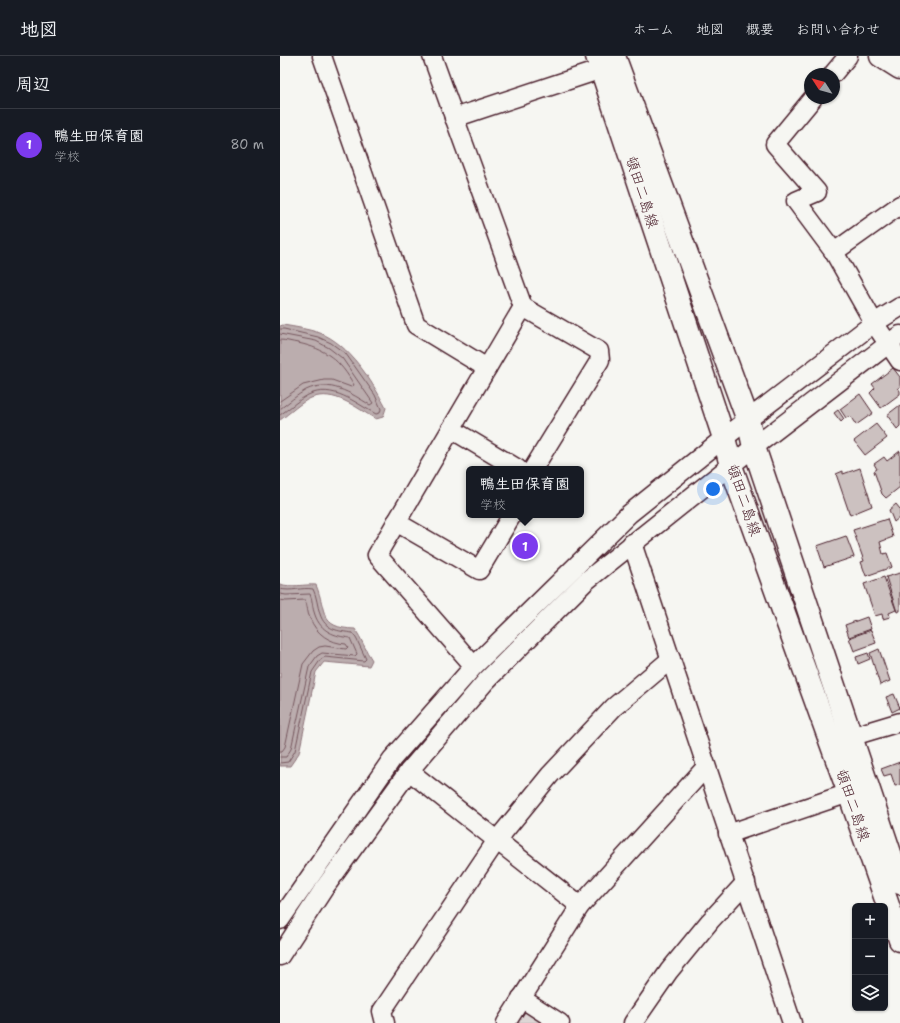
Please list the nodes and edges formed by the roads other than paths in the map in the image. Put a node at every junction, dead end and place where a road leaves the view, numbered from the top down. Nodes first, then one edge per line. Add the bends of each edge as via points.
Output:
1 (322, 56) edge
2 (432, 56) edge
3 (848, 56) edge
4 (604, 60) edge
5 (838, 68) edge
6 (808, 104) edge
7 (454, 118) junction
8 (900, 205) edge
9 (834, 252) junction
10 (523, 307) junction
11 (900, 307) edge
12 (874, 323) junction
13 (894, 340) edge
14 (900, 360) edge
15 (487, 368) junction
16 (748, 420) junction
17 (451, 429) junction
18 (724, 438) junction
19 (754, 447) junction
20 (513, 466) edge
21 (535, 466) edge
22 (731, 466) junction
23 (510, 518) edge
24 (396, 522) junction
25 (632, 543) junction
26 (671, 659) junction
27 (474, 666) junction
28 (900, 722) edge
29 (850, 738) junction
30 (706, 767) junction
31 (408, 771) junction
32 (849, 794) junction
33 (728, 834) junction
34 (497, 840) junction
35 (746, 882) junction
36 (900, 883) edge
37 (580, 906) junction
38 (280, 920) edge
39 (900, 940) edge
40 (280, 956) edge
41 (521, 998) junction
42 (788, 1021) edge
43 (385, 1023) edge
44 (506, 1023) edge
45 (560, 1023) edge
46 (633, 1023) edge

1 - 15 street via 416,325
2 - 7 street
3 - 5 street
4 - 7 street
4 - 16 main road, 頓田二島線
4 - 18 main road, 頓田二島線
6 - 9 street via 775,144 817,192 796,201
7 - 10 street
8 - 9 street
9 - 12 street
10 - 15 street
10 - 21 street via 599,351 600,360
11 - 12 street
12 - 13 street
12 - 16 street
13 - 14 street
13 - 19 street
15 - 17 street
16 - 18 street
16 - 19 main road, 頓田二島線
17 - 20 street
17 - 24 street
18 - 22 main road, 頓田二島線
18 - 27 street via 629,514
19 - 22 street
19 - 29 main road, 頓田二島線
22 - 25 street
22 - 32 main road, 頓田二島線
23 - 24 street via 479,570
24 - 27 street via 377,555
25 - 26 street
25 - 31 street via 586,581 486,681
26 - 30 street
26 - 34 street via 614,707 550,775
27 - 38 street via 392,760
28 - 29 street
29 - 36 main road, 頓田二島線
30 - 33 street
30 - 37 street
31 - 34 street
31 - 40 street via 325,887
32 - 33 street
32 - 39 main road, 頓田二島線
33 - 35 street
34 - 37 street
34 - 43 street via 382,1011
35 - 42 street
35 - 46 street via 669,971
37 - 41 street
41 - 44 street
41 - 45 street

